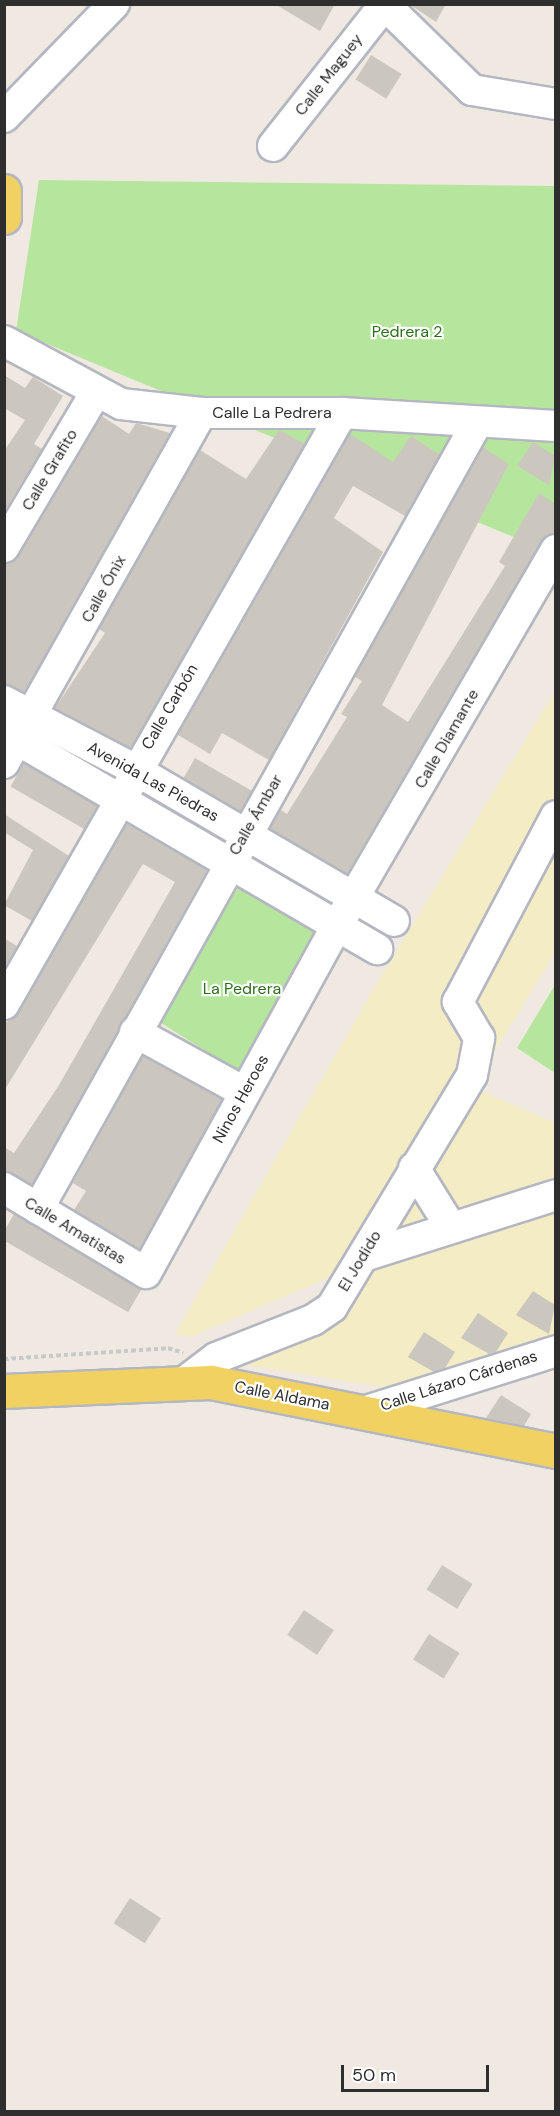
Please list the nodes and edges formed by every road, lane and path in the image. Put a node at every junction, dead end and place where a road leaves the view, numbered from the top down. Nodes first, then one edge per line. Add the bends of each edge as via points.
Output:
1 (114, 4) edge
2 (384, 5) edge
3 (551, 96) edge
4 (4, 117) edge
5 (273, 146) dead end
6 (4, 190) edge
7 (4, 217) edge
8 (4, 341) edge
9 (95, 394) junction
10 (201, 413) junction
11 (342, 413) junction
12 (477, 423) junction
13 (555, 426) edge
14 (4, 547) edge
15 (555, 550) edge
16 (4, 701) edge
17 (15, 738) edge
18 (134, 769) junction
19 (120, 798) junction
20 (555, 816) edge
21 (246, 835) junction
22 (228, 864) junction
23 (353, 897) junction
24 (394, 921) dead end
25 (337, 926) junction
26 (377, 950) dead end
27 (4, 1004) edge
28 (135, 1032) junction
29 (244, 1092) junction
30 (414, 1168) junction
31 (4, 1188) edge
32 (555, 1195) edge
33 (38, 1209) junction
34 (450, 1226) junction
35 (364, 1256) junction
36 (146, 1273) joint
37 (555, 1351) edge
38 (216, 1358) junction
39 (4, 1359) edge
40 (187, 1380) junction
41 (4, 1391) edge
42 (363, 1412) junction
43 (555, 1451) edge

1 - 4 street
2 - 3 street via 472,90
2 - 5 street, Calle Maguey
6 - 7 main road
8 - 9 street, Calle La Pedrera
9 - 10 street, Calle La Pedrera via 121,404
9 - 14 street, Calle Grafito
10 - 11 street, Calle La Pedrera
10 - 17 street, Calle Ónix
11 - 12 street, Calle La Pedrera
11 - 18 street, Calle Carbón
12 - 13 street, Calle La Pedrera
12 - 21 street, Calle Ámbar
15 - 23 street, Calle Diamante
16 - 17 street, Avenida Las Piedras
17 - 18 street, Avenida Las Piedras
17 - 19 street, Avenida Las Piedras
18 - 19 street, Calle Carbón
18 - 21 street, Avenida Las Piedras
19 - 22 street, Avenida Las Piedras
19 - 27 street, Calle Carbón
20 - 30 street, El Jodido via 458,1002 479,1038 472,1075
21 - 22 street, Calle Ámbar
21 - 23 street, Avenida Las Piedras
22 - 25 street, Avenida Las Piedras
22 - 28 street, Calle Ámbar
23 - 24 street, Avenida Las Piedras
23 - 25 street, Calle Diamante
25 - 26 street, Avenida Las Piedras
25 - 29 street, Ninos Heroes
28 - 29 street
28 - 33 street, Calle Ámbar
29 - 36 street, Ninos Heroes
30 - 34 street
30 - 35 street, El Jodido
31 - 33 street, Calle Amatistas
32 - 34 street
33 - 36 street, Calle Amatistas
34 - 35 street
35 - 38 street, El Jodido via 332,1306 314,1320
37 - 42 street, Calle Lázaro Cárdenas
38 - 39 path via 168,1348
38 - 40 street, El Jodido
40 - 41 main road, Calle Aldama
40 - 42 main road, Calle Aldama
42 - 43 main road, Calle Aldama

